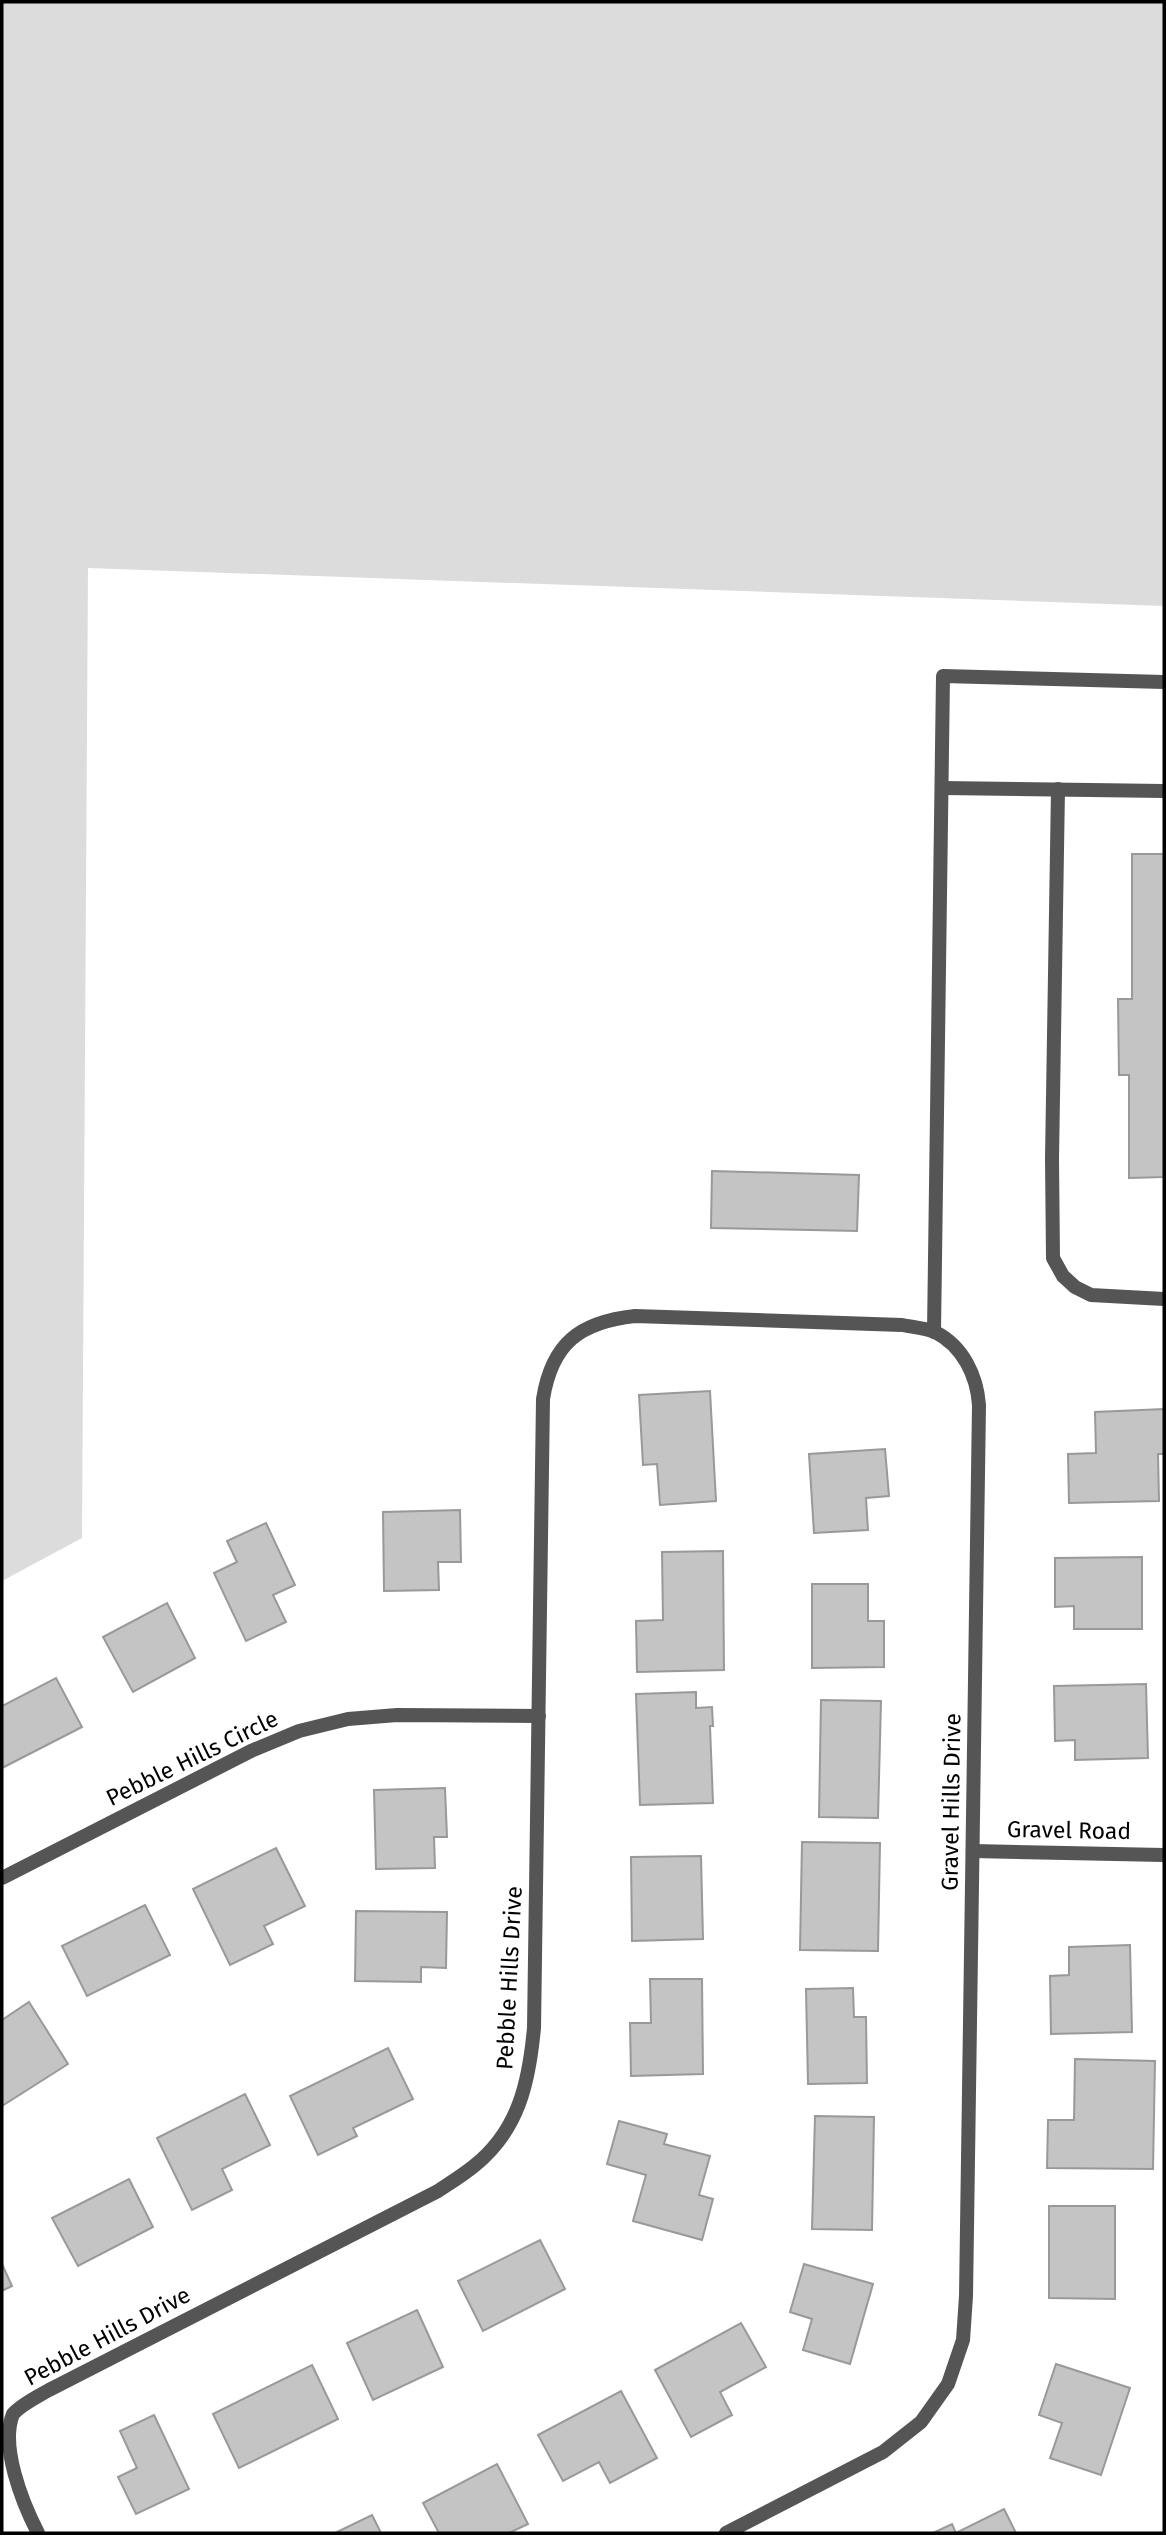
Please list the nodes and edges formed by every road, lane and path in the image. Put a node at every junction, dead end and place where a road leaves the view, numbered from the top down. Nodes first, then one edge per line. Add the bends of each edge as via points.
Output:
1 (1164, 681) edge
2 (942, 788) junction
3 (1058, 789) junction
4 (1164, 790) edge
5 (1164, 1299) edge
6 (934, 1332) junction
7 (571, 1338) joint
8 (539, 1716) junction
9 (974, 1851) junction
10 (1164, 1855) edge
11 (2, 1878) edge
12 (38, 2533) edge
13 (726, 2533) edge

1 - 2 street via 943,676
2 - 3 street
2 - 6 street
3 - 4 street
3 - 5 street via 1053,1258 1063,1276 1091,1295
6 - 7 street, Gravel Hills Drive via 902,1325 635,1317 590,1325
6 - 9 street, Gravel Hills Drive via 970,1366 978,1386
7 - 8 street, Pebble Hills Drive via 556,1355 543,1399
8 - 11 street, Pebble Hills Circle via 397,1715 348,1719 299,1731
8 - 12 street, Pebble Hills Drive via 534,2028 523,2097 504,2134 476,2165 438,2191 49,2390 12,2415 2,2434 2,2454
9 - 10 street, Gravel Road
9 - 13 street, Gravel Hills Drive via 966,2296 963,2340 948,2384 921,2422 883,2452

